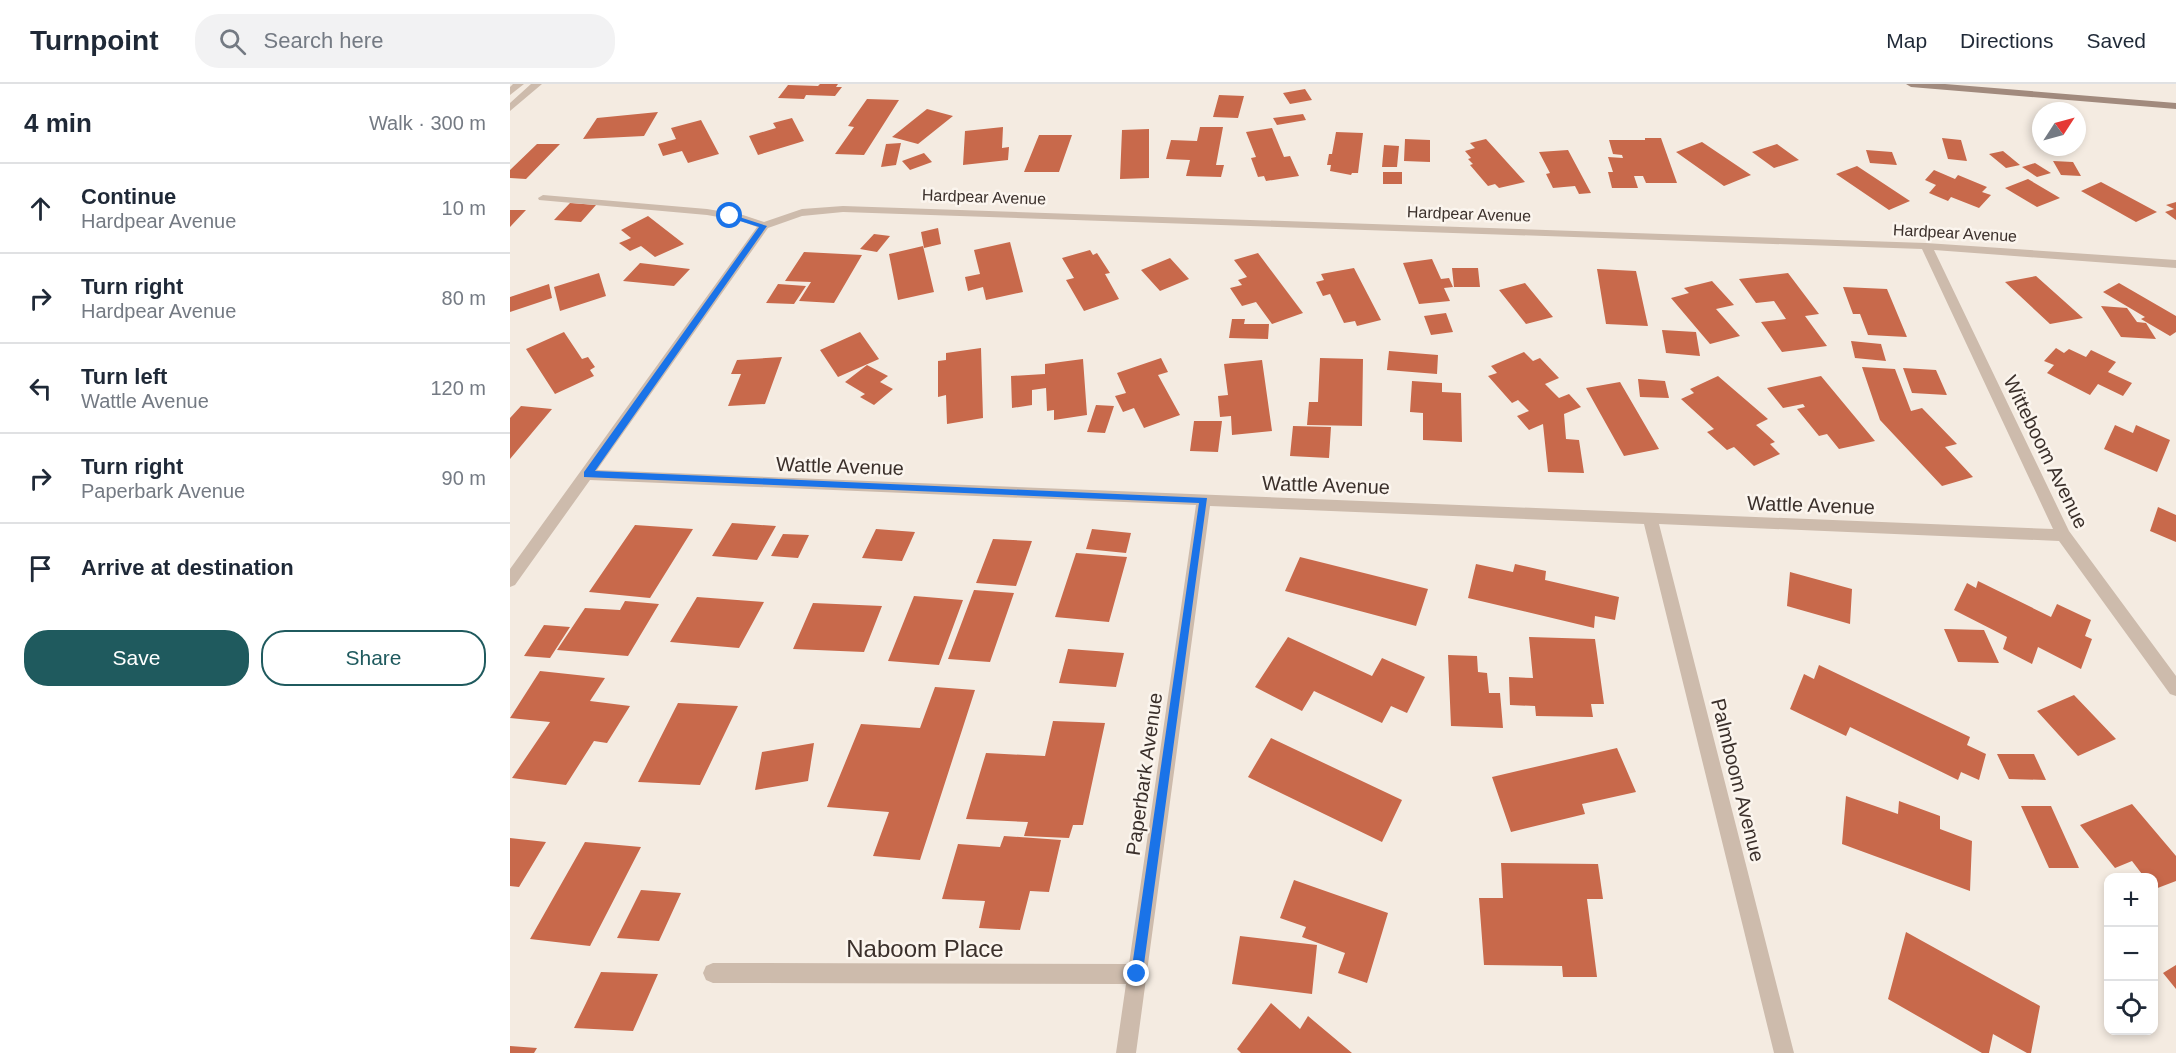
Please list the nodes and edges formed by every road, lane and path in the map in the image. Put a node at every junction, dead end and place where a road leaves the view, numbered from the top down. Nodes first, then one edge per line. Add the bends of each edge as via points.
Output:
1 (519, 84) edge
2 (537, 84) edge
3 (1911, 84) edge
4 (510, 92) edge
5 (2176, 106) edge
6 (510, 108) edge
7 (543, 198) dead end
8 (764, 226) junction
9 (1926, 246) junction
10 (2176, 264) edge
11 (587, 475) junction
12 (1204, 500) junction
13 (1650, 518) junction
14 (2063, 535) junction
15 (510, 581) edge
16 (2176, 689) edge
17 (713, 973) dead end
18 (1137, 974) junction
19 (1126, 1053) edge
20 (1784, 1053) edge

1 - 4 street
2 - 6 street
3 - 5 main road
7 - 8 street via 707,212
8 - 9 street, Hardpear Avenue via 810,211 843,209
8 - 11 street
9 - 10 street, Hardpear Avenue
9 - 14 street, Witteboom Avenue
11 - 12 street, Wattle Avenue
11 - 15 street
12 - 13 street, Wattle Avenue
12 - 18 street, Paperbark Avenue
13 - 14 street, Wattle Avenue
13 - 20 street, Palmboom Avenue
14 - 16 street, Witteboom Avenue
17 - 18 street, Naboom Place
18 - 19 street, Paperbark Avenue

